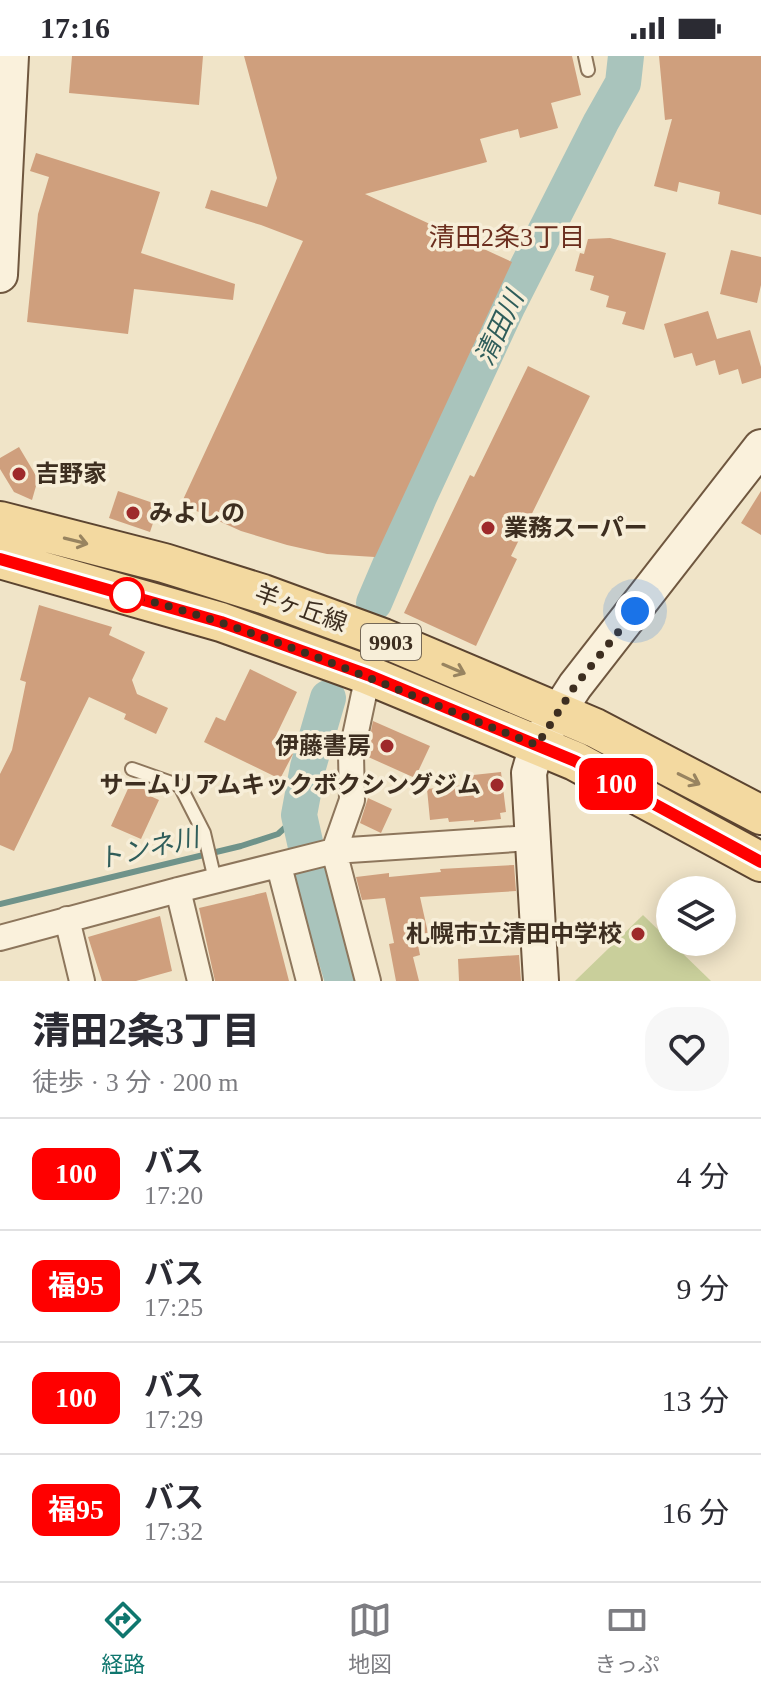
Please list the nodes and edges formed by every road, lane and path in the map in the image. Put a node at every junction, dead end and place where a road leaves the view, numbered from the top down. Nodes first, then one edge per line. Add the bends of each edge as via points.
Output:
1 (11, 56) edge
2 (585, 56) edge
3 (588, 70) dead end
4 (0, 275) edge
5 (761, 447) edge
6 (0, 521) edge
7 (0, 559) edge
8 (368, 675) junction
9 (557, 712) junction
10 (537, 745) junction
11 (132, 769) dead end
12 (761, 815) edge
13 (531, 838) junction
14 (327, 853) junction
15 (761, 862) edge
16 (288, 864) junction
17 (213, 870) junction
18 (178, 890) junction
19 (67, 919) junction
20 (0, 938) edge
21 (82, 981) edge
22 (200, 981) edge
23 (309, 981) edge
24 (368, 981) edge
25 (541, 981) edge

1 - 4 street
2 - 3 lane
5 - 9 street
6 -> 9 main road, 羊ヶ丘線 / 9903 via 263,594
7 - 8 main road, 羊ヶ丘線 / 9903 via 221,622
8 - 10 main road, 羊ヶ丘線 / 9903
8 - 14 street via 351,755 352,800
9 - 10 street
9 -> 12 main road, 羊ヶ丘線 / 9903
10 - 13 street via 529,773
10 - 15 main road, 羊ヶ丘線 / 9903
11 - 17 lane via 180,786 204,833
13 - 14 street
13 - 25 street
14 - 16 street
14 - 24 street
16 - 17 street
16 - 23 street
17 - 18 street
18 - 19 street
18 - 22 street
19 - 20 street
19 - 21 street

